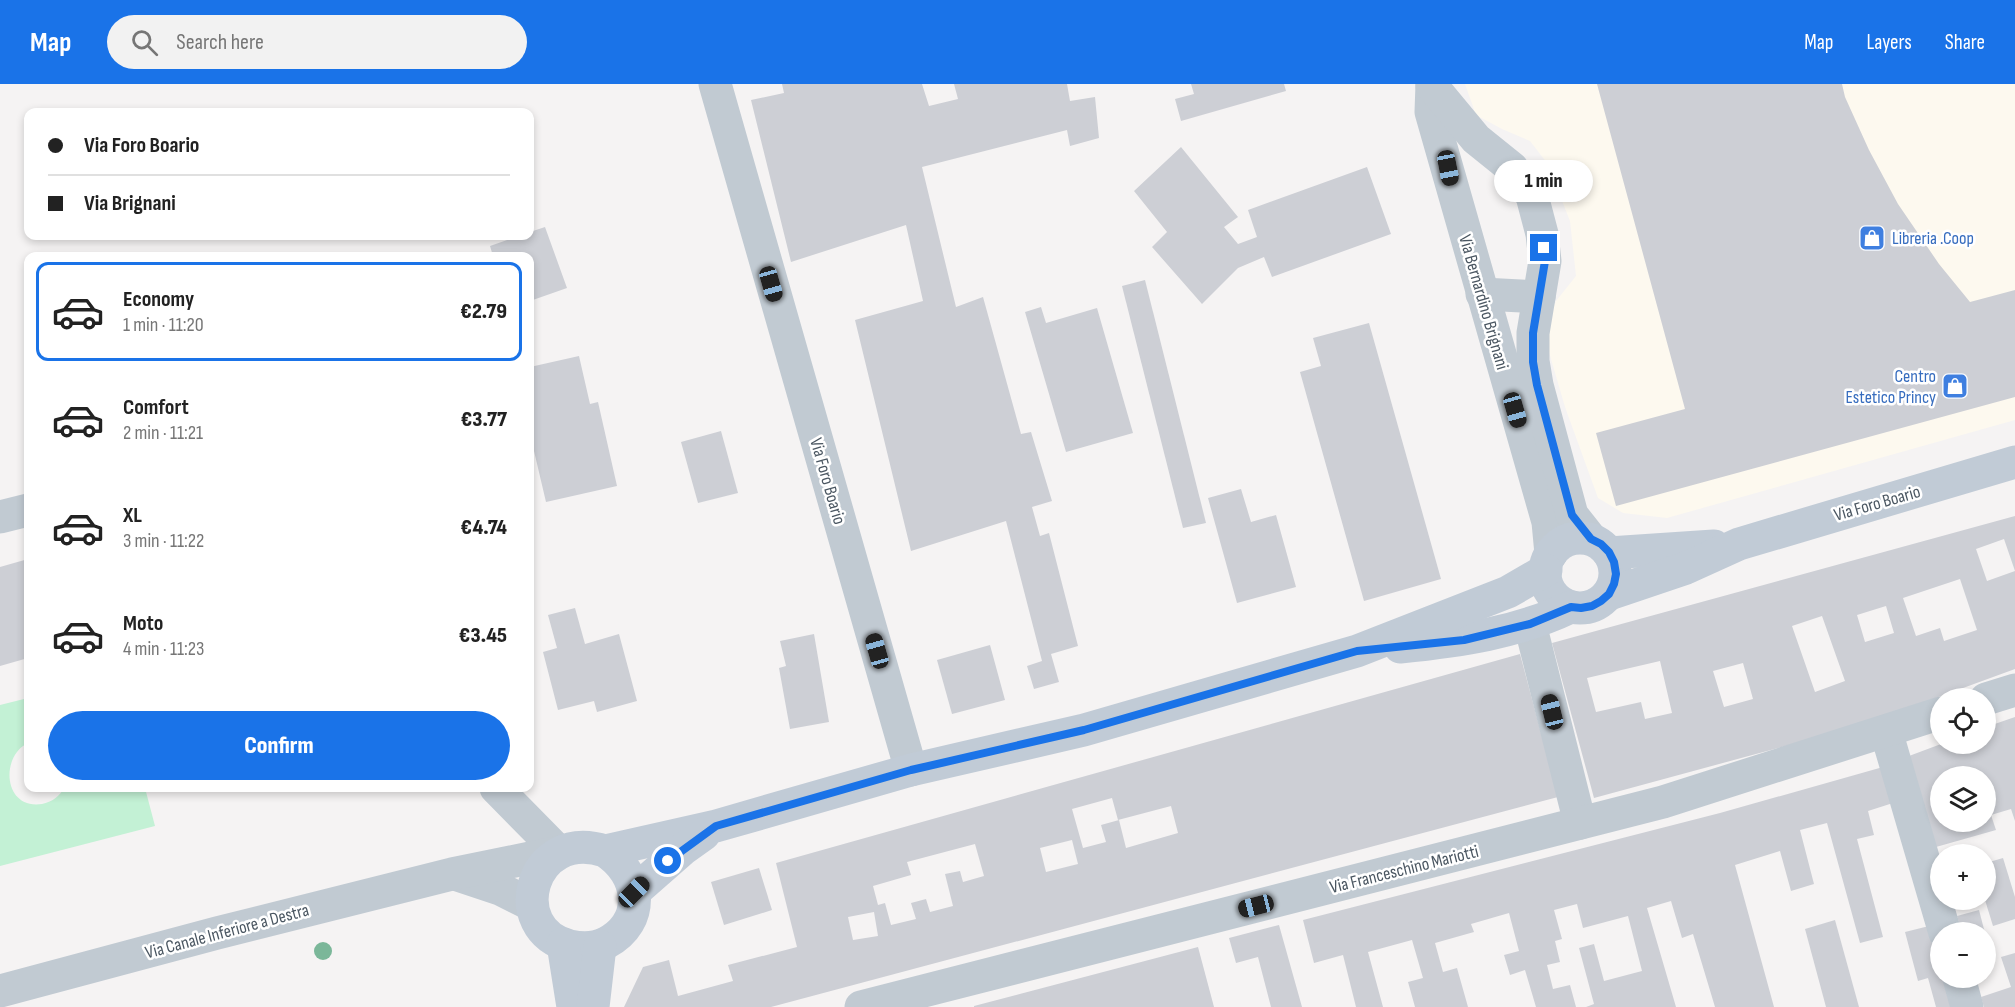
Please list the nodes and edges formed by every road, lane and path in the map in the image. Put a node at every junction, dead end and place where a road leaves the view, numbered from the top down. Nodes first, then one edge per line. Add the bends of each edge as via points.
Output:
1 (715, 84) edge
2 (1432, 85) edge
3 (1499, 159) junction
4 (1450, 182) junction
5 (1482, 294) junction
6 (1539, 297) junction
7 (1524, 389) junction
8 (2015, 462) edge
9 (24, 511) edge
10 (0, 517) edge
11 (1739, 544) junction
12 (1600, 546) junction
13 (1548, 562) junction
14 (1609, 594) junction
15 (1571, 607) junction
16 (1530, 624) junction
17 (1357, 651) junction
18 (2015, 690) edge
19 (1996, 696) edge
20 (1930, 717) edge
21 (1886, 731) junction
22 (911, 770) junction
23 (500, 792) edge
24 (1580, 823) junction
25 (716, 826) junction
26 (605, 851) junction
27 (559, 852) junction
28 (454, 874) junction
29 (634, 892) junction
30 (532, 905) junction
31 (1942, 922) edge
32 (562, 944) junction
33 (600, 946) junction
34 (1962, 988) edge
35 (0, 991) edge
36 (573, 1007) edge
37 (593, 1007) edge
38 (861, 1007) edge
39 (1967, 1007) edge

1 - 22 street, Via Foro Boario
2 - 3 street via 1476,139
2 - 4 street, Via Bernardino Brignani via 1431,112
3 - 4 street
3 - 6 street via 1512,168 1532,196 1545,261
4 - 5 street, Via Bernardino Brignani
5 - 6 street
5 - 7 street, Via Bernardino Brignani
6 - 7 street via 1533,362
7 - 12 street via 1572,515
7 - 13 street, Via Bernardino Brignani via 1548,522
8 - 11 street, Via Foro Boario
9 - 10 street
11 - 12 street, Via Foro Boario
11 - 14 street, Via Foro Boario via 1686,568
12 - 13 street, Via Foro Boario via 1579,538 1569,540 1558,545
12 - 14 street via 1614,562 1616,574
13 - 15 street via 1548,587 1561,603
13 - 17 street, Via Foro Boario via 1508,592
14 - 15 street, Via Foro Boario via 1592,606
15 - 16 street, Via Foro Boario
16 - 17 street, Via Foro Boario via 1464,640
16 - 24 street
17 - 22 street, Via Foro Boario via 1084,730
18 - 19 street
20 - 21 street, Via Franceschino Mariotti
21 - 24 street, Via Franceschino Mariotti via 1662,802
21 - 31 street
22 - 25 street, Via Foro Boario
23 - 27 street
24 - 38 street, Via Franceschino Mariotti
25 - 26 street, Via Foro Boario
25 - 29 street, Via Foro Boario
26 - 27 street, Via Foro Boario via 583,846
26 - 29 street via 624,867
27 - 28 street, Via Canale Inferiore a Destra
27 - 30 street via 537,875
28 - 30 street via 501,889
28 - 35 street, Via Canale Inferiore a Destra
29 - 33 street via 628,923 622,932
30 - 32 street via 543,930
32 - 33 street via 579,948
32 - 36 street
33 - 37 street
34 - 39 street

